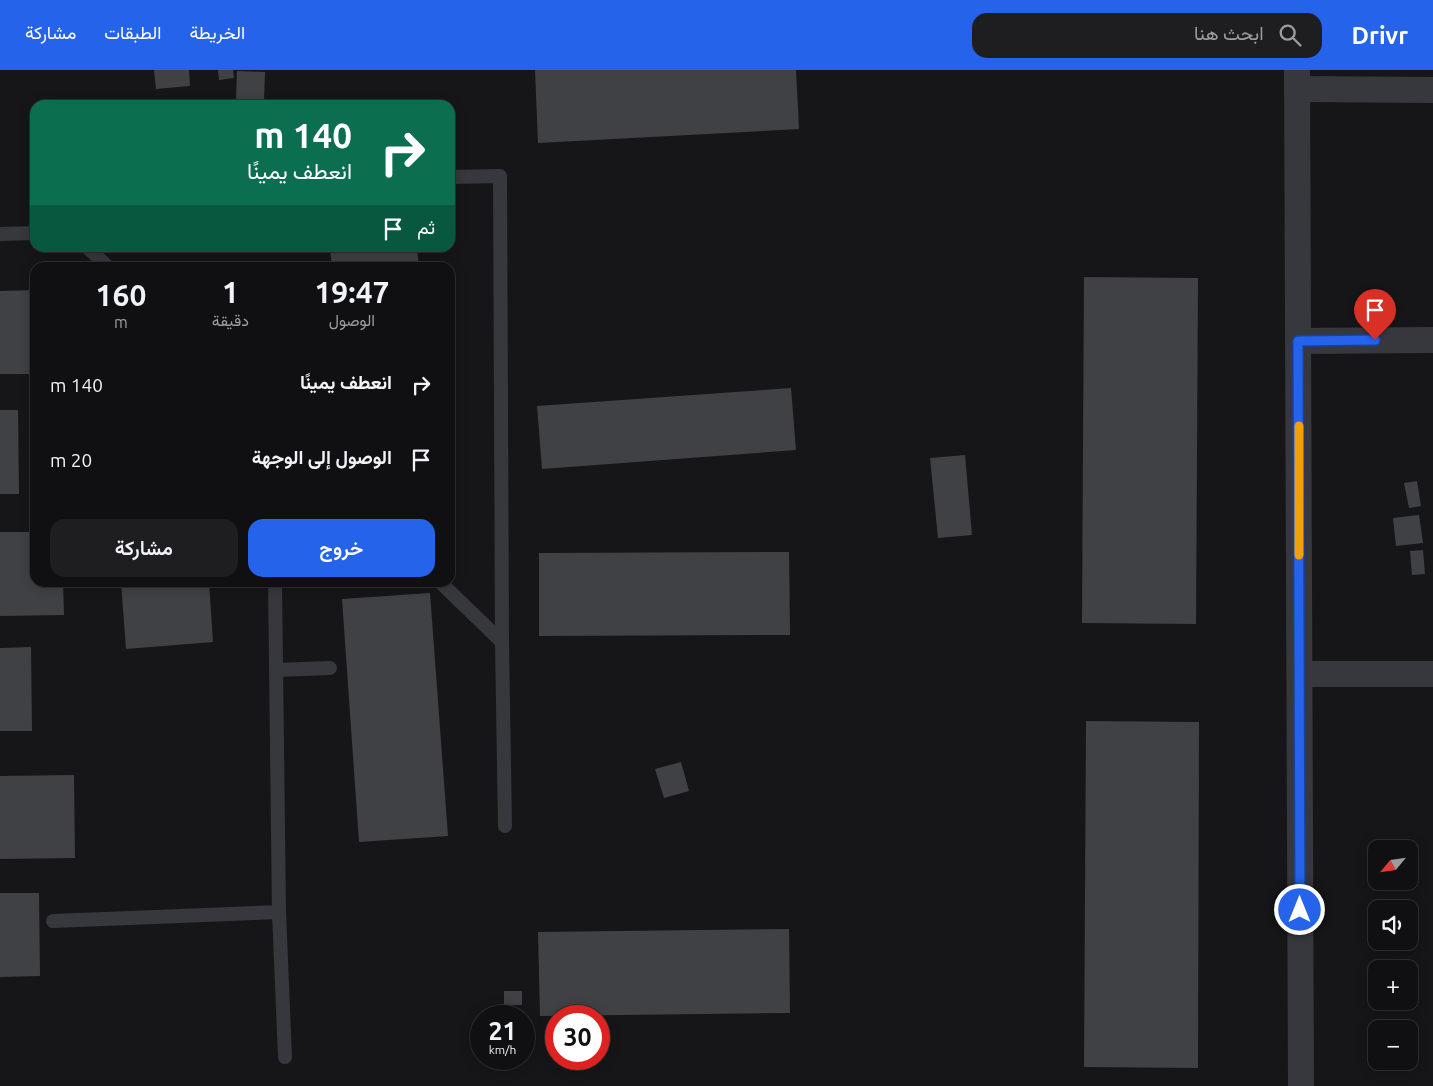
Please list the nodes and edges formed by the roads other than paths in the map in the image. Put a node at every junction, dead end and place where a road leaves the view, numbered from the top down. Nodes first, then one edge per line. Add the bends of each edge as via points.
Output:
1 (1297, 80) edge
2 (1433, 90) edge
3 (455, 177) edge
4 (30, 233) edge
5 (0, 234) edge
6 (92, 252) edge
7 (103, 262) edge
8 (1433, 340) edge
9 (1298, 341) junction
10 (275, 587) edge
11 (445, 587) edge
12 (502, 642) junction
13 (330, 668) dead end
14 (276, 670) junction
15 (1300, 674) junction
16 (1433, 674) edge
17 (505, 826) dead end
18 (279, 912) junction
19 (53, 921) dead end
20 (285, 1057) dead end
21 (1301, 1086) edge

1 - 2 street
1 - 9 street
3 - 12 lane via 500,176
4 - 5 lane
6 - 7 lane
8 - 9 street
9 - 15 street
10 - 14 lane
11 - 12 lane
12 - 17 lane
13 - 14 lane
14 - 18 lane
15 - 16 street
15 - 21 street
18 - 19 lane
18 - 20 lane

